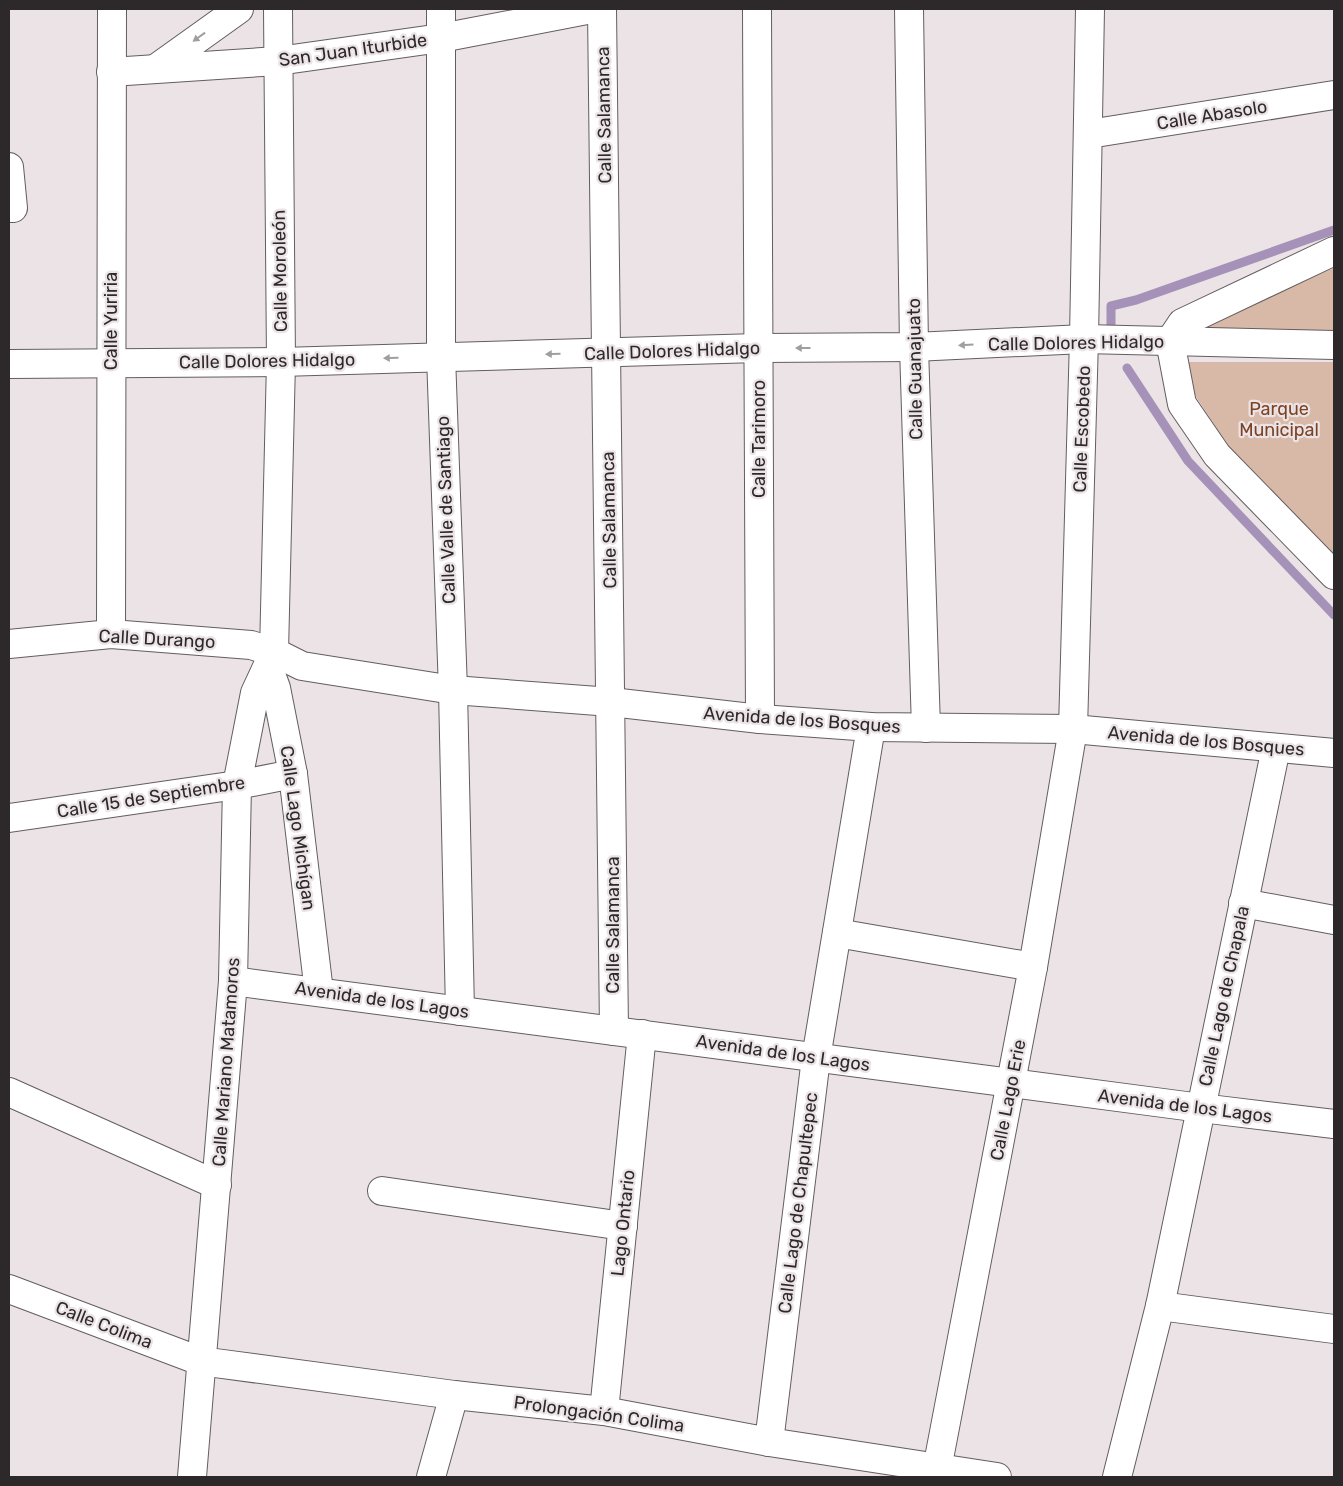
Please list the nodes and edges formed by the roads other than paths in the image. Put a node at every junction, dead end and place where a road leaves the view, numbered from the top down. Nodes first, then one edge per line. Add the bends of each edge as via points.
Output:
1 (112, 9) edge
2 (239, 9) edge
3 (278, 9) edge
4 (441, 9) edge
5 (592, 9) edge
6 (602, 9) edge
7 (757, 9) edge
8 (909, 9) edge
9 (1090, 9) edge
10 (442, 38) junction
11 (278, 61) junction
12 (158, 67) junction
13 (111, 72) junction
14 (1334, 95) edge
15 (1089, 134) junction
16 (9, 167) edge
17 (11, 208) edge
18 (1334, 251) edge
19 (1084, 339) junction
20 (1170, 341) junction
21 (1334, 345) edge
22 (914, 347) junction
23 (758, 348) junction
24 (607, 352) junction
25 (441, 356) junction
26 (281, 362) junction
27 (111, 363) junction
28 (9, 364) edge
29 (1334, 575) edge
30 (112, 634) junction
31 (9, 644) edge
32 (271, 659) junction
33 (453, 690) junction
34 (611, 702) junction
35 (760, 719) junction
36 (872, 727) junction
37 (926, 728) junction
38 (1073, 729) junction
39 (1276, 748) junction
40 (1334, 753) edge
41 (293, 774) junction
42 (237, 785) junction
43 (9, 818) edge
44 (1243, 903) junction
45 (1334, 920) edge
46 (837, 933) junction
47 (1033, 967) junction
48 (233, 981) junction
49 (320, 992) junction
50 (460, 1011) junction
51 (614, 1031) junction
52 (642, 1034) junction
53 (816, 1058) junction
54 (1011, 1083) junction
55 (9, 1092) edge
56 (1201, 1108) junction
57 (1334, 1124) edge
58 (217, 1185) junction
59 (382, 1192) dead end
60 (623, 1226) junction
61 (9, 1289) edge
62 (1160, 1306) junction
63 (1334, 1329) edge
64 (200, 1361) junction
65 (454, 1395) junction
66 (604, 1411) junction
67 (769, 1442) junction
68 (937, 1469) junction
69 (192, 1477) edge
70 (431, 1477) edge
71 (997, 1477) edge
72 (1117, 1477) edge

1 - 13 street, Calle Yuriria
2 -> 12 street
3 - 11 street, Calle Moroleón
4 - 10 street, Calle Valle de Santiago
5 - 10 street, San Juan Iturbide
6 - 24 street, Calle Salamanca
7 - 23 street, Calle Tarimoro
8 - 22 street, Calle Guanajuato
9 - 15 street, Calle Escobedo
10 - 11 street, San Juan Iturbide
10 - 25 street, Calle Valle de Santiago
11 - 12 street, San Juan Iturbide
11 - 26 street, Calle Moroleón
12 - 13 street, San Juan Iturbide
13 - 27 street, Calle Yuriria
14 - 15 street, Calle Abasolo
15 - 19 street, Calle Escobedo
16 - 17 street
18 - 20 street via 1182,323
19 - 20 street, Calle Dolores Hidalgo
19 -> 22 street, Calle Dolores Hidalgo
19 - 38 street, Calle Escobedo
20 - 21 street, Calle Dolores Hidalgo
20 - 29 street via 1182,404 1212,448
22 -> 23 street, Calle Dolores Hidalgo
22 - 37 street, Calle Guanajuato
23 - 24 street, Calle Dolores Hidalgo
23 - 35 street, Calle Tarimoro
24 -> 25 street, Calle Dolores Hidalgo
24 - 34 street, Calle Salamanca
25 -> 26 street, Calle Dolores Hidalgo
25 - 33 street, Calle Valle de Santiago
26 - 27 street, Calle Dolores Hidalgo
26 - 32 street, Calle Moroleón
27 - 28 street, Calle Dolores Hidalgo
27 - 30 street, Calle Yuriria
30 - 31 street, Calle Durango
30 - 32 street, Calle Durango via 251,644
32 - 33 street, Avenida de los Bosques
32 - 41 street, Calle Lago Michígan
32 - 42 street, Calle Mariano Matamoros via 255,693
33 - 34 street, Avenida de los Bosques
33 - 50 street, Calle Valle de Santiago
34 - 35 street, Avenida de los Bosques
34 - 51 street, Calle Salamanca
35 - 36 street, Avenida de los Bosques
36 - 37 street, Avenida de los Bosques
36 - 46 street, Calle Lago de Chapultepec
37 - 38 street, Avenida de los Bosques
38 - 39 street, Avenida de los Bosques
38 - 47 street, Calle Lago Erie
39 - 40 street, Avenida de los Bosques
39 - 44 street, Calle Lago de Chapala
41 - 42 street, Calle 15 de Septiembre
41 - 49 street, Calle Lago Michígan
42 - 43 street, Calle 15 de Septiembre
42 - 48 street, Calle Mariano Matamoros
44 - 45 street
44 - 56 street, Calle Lago de Chapala
46 - 47 street
46 - 53 street, Calle Lago de Chapultepec
47 - 54 street, Calle Lago Erie
48 - 49 street, Avenida de los Lagos
48 - 58 street, Calle Mariano Matamoros
49 - 50 street, Avenida de los Lagos
50 - 51 street, Avenida de los Lagos
51 - 52 street, Avenida de los Lagos
52 - 53 street, Avenida de los Lagos
52 - 60 street, Lago Ontario
53 - 54 street, Avenida de los Lagos
53 - 67 street, Calle Lago de Chapultepec
54 - 56 street, Avenida de los Lagos
54 - 68 street, Calle Lago Erie
55 - 58 street
56 - 57 street, Avenida de los Lagos
56 - 62 street, Calle Lago de Chapala
58 - 64 street, Calle Mariano Matamoros
59 - 60 street
60 - 66 street, Lago Ontario
61 - 64 street, Calle Colima
62 - 63 street
62 - 72 street, Calle Lago de Chapala
64 - 65 street, Prolongación Colima
64 - 69 street, Calle Mariano Matamoros
65 - 66 street, Prolongación Colima
65 - 70 street
66 - 67 street, Prolongación Colima
67 - 68 street, Prolongación Colima
68 - 71 street, Prolongación Colima

